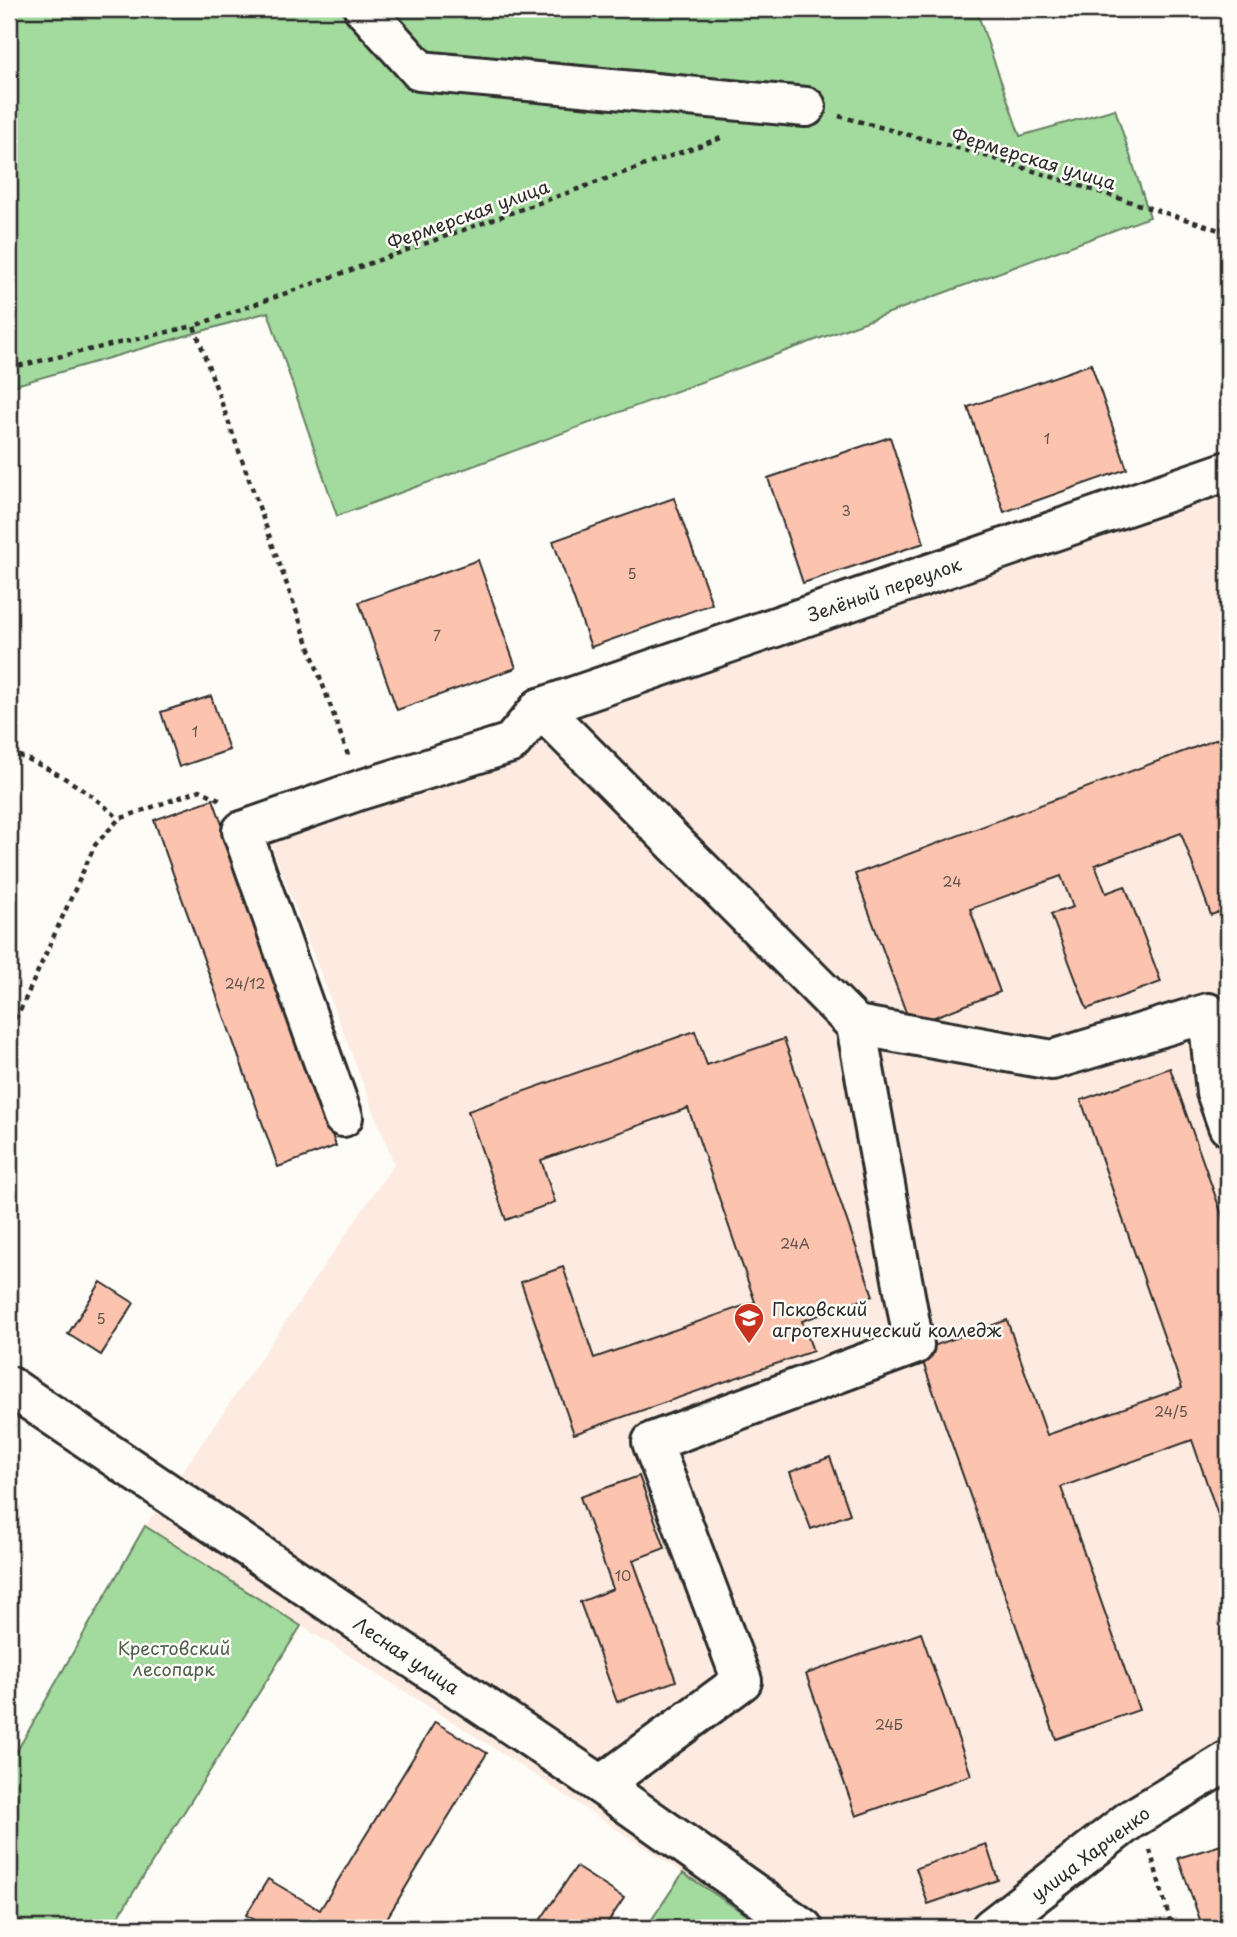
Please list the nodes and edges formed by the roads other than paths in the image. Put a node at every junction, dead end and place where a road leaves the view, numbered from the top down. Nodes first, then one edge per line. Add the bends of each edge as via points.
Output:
1 (364, 9) edge
2 (806, 107) road end
3 (1228, 471) edge
4 (540, 708) junction
5 (856, 1025) junction
6 (343, 1117) dead end
7 (1228, 1126) edge
8 (9, 1386) edge
9 (1226, 1768) edge
10 (601, 1785) junction
11 (803, 1928) edge
12 (991, 1928) edge

1 - 2 street via 420,71
3 - 4 street, Зелёный переулок
4 - 5 street
4 - 6 street via 511,743 242,831
5 - 7 street via 1052,1060 1208,1013 1216,1092
5 - 10 street via 914,1345 652,1442 742,1681
8 - 10 street, Лесная улица
9 - 12 street, улица Харченко via 1130,1820
10 - 11 street, Лесная улица

